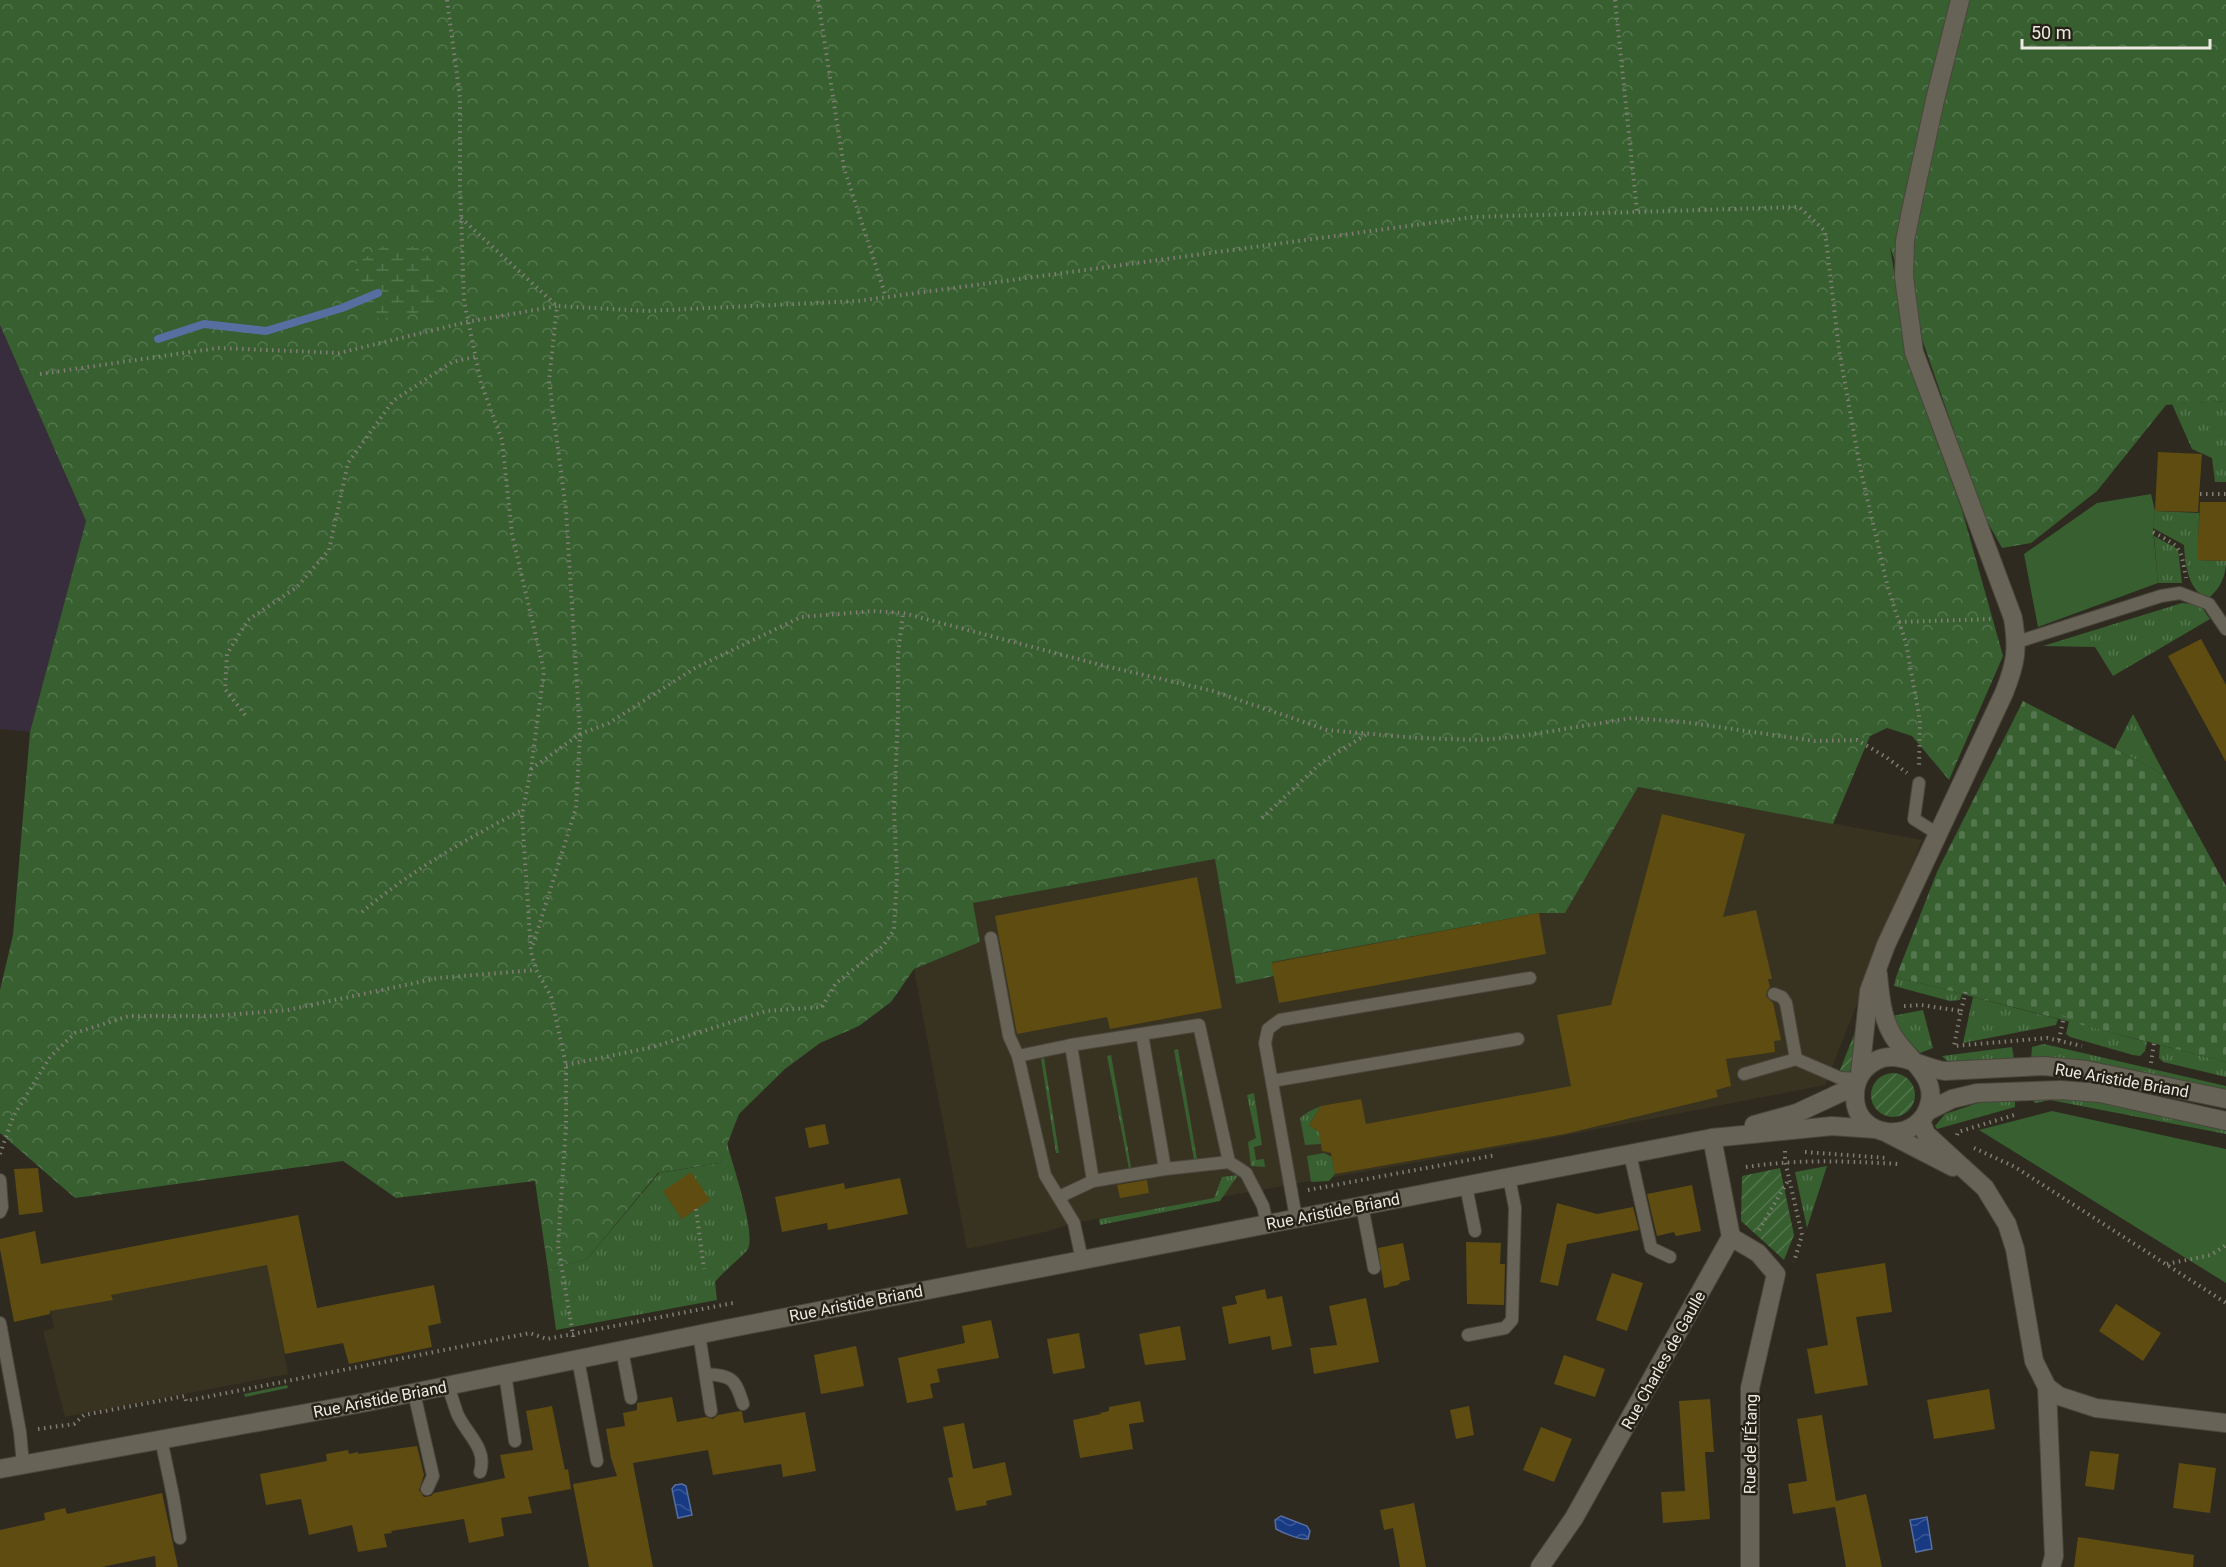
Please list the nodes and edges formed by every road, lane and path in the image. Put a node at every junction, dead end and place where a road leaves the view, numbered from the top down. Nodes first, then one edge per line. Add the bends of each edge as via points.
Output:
1 (447, 0) edge
2 (818, 0) edge
3 (1615, 0) edge
4 (1960, 0) edge
5 (1637, 211) junction
6 (461, 218) junction
7 (886, 297) junction
8 (557, 306) junction
9 (467, 321) junction
10 (475, 357) junction
11 (40, 374) dead end
12 (2200, 494) dead end
13 (2226, 495) edge
14 (2153, 532) dead end
15 (2193, 598) junction
16 (903, 613) junction
17 (2013, 618) junction
18 (1899, 622) junction
19 (2226, 629) edge
20 (2017, 642) junction
21 (245, 715) dead end
22 (580, 734) junction
23 (1368, 734) junction
24 (531, 769) junction
25 (1919, 783) junction
26 (523, 810) junction
27 (1262, 818) dead end
28 (1938, 834) junction
29 (362, 912) dead end
30 (991, 938) dead end
31 (531, 952) junction
32 (536, 969) junction
33 (1878, 970) junction
34 (1530, 978) dead end
35 (1966, 991) dead end
36 (1774, 994) dead end
37 (1960, 1011) dead end
38 (2064, 1016) dead end
39 (1142, 1034) junction
40 (1518, 1039) dead end
41 (2059, 1040) dead end
42 (2154, 1043) dead end
43 (1071, 1045) junction
44 (1018, 1056) junction
45 (1796, 1059) junction
46 (1912, 1062) junction
47 (2151, 1063) dead end
48 (566, 1065) junction
49 (1744, 1074) dead end
50 (1858, 1080) junction
51 (1272, 1081) junction
52 (2226, 1099) edge
53 (2014, 1115) dead end
54 (1924, 1116) junction
55 (2226, 1121) edge
56 (1881, 1131) junction
57 (1958, 1132) dead end
58 (1712, 1138) junction
59 (1966, 1144) dead end
60 (0, 1154) edge
61 (1630, 1154) junction
62 (1927, 1154) junction
63 (1785, 1161) junction
64 (1228, 1162) junction
65 (1898, 1164) dead end
66 (1746, 1167) dead end
67 (1165, 1169) junction
68 (1509, 1177) junction
69 (0, 1179) edge
70 (1789, 1179) junction
71 (1093, 1181) junction
72 (1466, 1186) junction
73 (1985, 1188) junction
74 (1059, 1197) junction
75 (1362, 1206) junction
76 (696, 1209) dead end
77 (0, 1212) edge
78 (1296, 1218) junction
79 (1267, 1224) junction
80 (1475, 1231) dead end
81 (1731, 1237) junction
82 (2226, 1245) edge
83 (1749, 1247) junction
84 (1670, 1257) dead end
85 (1082, 1260) junction
86 (2166, 1264) junction
87 (1793, 1266) dead end
88 (1374, 1268) dead end
89 (704, 1269) dead end
90 (736, 1303) dead end
91 (2226, 1303) edge
92 (0, 1323) edge
93 (573, 1334) junction
94 (699, 1334) junction
95 (1468, 1335) dead end
96 (622, 1350) junction
97 (578, 1359) junction
98 (506, 1374) junction
99 (706, 1374) junction
100 (448, 1386) junction
101 (2047, 1388) junction
102 (414, 1393) junction
103 (631, 1398) dead end
104 (742, 1404) dead end
105 (711, 1410) dead end
106 (2226, 1423) edge
107 (20, 1432) junction
108 (161, 1439) junction
109 (515, 1441) dead end
110 (597, 1461) dead end
111 (23, 1464) junction
112 (0, 1469) edge
113 (480, 1472) dead end
114 (427, 1489) dead end
115 (180, 1538) dead end
116 (1540, 1567) edge
117 (1750, 1567) edge
118 (2051, 1567) edge

1 - 6 path via 460,97
2 - 7 path via 844,168
3 - 5 path
4 - 17 street via 1912,206 1905,241 1904,277 1914,352
5 - 7 path via 1473,217
5 - 18 path via 1799,207 1825,231 1839,350 1860,467
6 - 8 path
6 - 9 path
7 - 8 path via 647,311
8 - 9 path
8 - 22 path via 549,381 566,510
9 - 10 path
9 - 11 path via 339,353 218,348
10 - 21 path via 452,362 393,401 348,463 329,550 297,588 248,620 227,654 225,689
10 - 24 path via 502,440 512,534 544,671
12 - 13 path
14 - 15 path via 2181,549
15 - 19 lane via 2209,604
15 - 20 lane via 2180,593 2161,596
16 - 22 path via 873,611 801,617 695,668 609,723
16 - 23 path via 1213,691 1327,730
16 - 48 path via 898,654 894,930 883,946 836,983 822,1007 766,1011 653,1047
17 - 18 path
17 - 20 street
18 - 25 path via 1920,721
20 - 28 street via 2014,668 2004,693
22 - 24 path
22 - 31 path via 576,808
23 - 25 path via 1481,740 1632,718 1684,722 1815,741 1857,740
23 - 27 path via 1322,762
24 - 26 path
25 - 28 lane via 1914,819
26 - 29 path via 395,884
26 - 31 path
28 - 33 street
30 - 44 lane via 1010,1036
31 - 32 path
32 - 48 path via 551,996
32 - 60 path via 438,978 288,1010 213,1016 129,1016 75,1034 50,1057 13,1117
33 - 46 street via 1884,1017
33 - 50 street via 1869,992
34 - 51 lane via 1280,1020 1268,1029 1265,1043
35 - 37 path
36 - 45 lane via 1786,1003
38 - 41 path
39 - 43 lane
39 - 64 lane via 1199,1025
39 - 67 lane
40 - 51 lane
42 - 47 path
43 - 44 lane
43 - 71 lane
44 - 74 lane via 1045,1175
45 - 49 lane
45 - 50 lane via 1839,1078
46 - 50 street via 1893,1057 1881,1059 1869,1065
46 - 52 street, Rue Aristide Briand via 1945,1071 2044,1066 2086,1070
46 - 54 street via 1930,1086 1931,1099
48 - 93 path via 558,1245
50 - 56 street via 1854,1099 1858,1111 1865,1122
50 - 58 street, Rue Aristide Briand via 1797,1113
51 - 78 lane
53 - 57 path
54 - 55 street, Rue Aristide Briand via 1952,1099 1977,1093 2060,1090 2100,1093
54 - 56 street via 1905,1131
54 - 73 street via 1926,1134
56 - 58 street, Rue Aristide Briand via 1832,1126
56 - 62 street
58 - 61 street, Rue Aristide Briand
58 - 81 street
59 - 86 path via 2015,1167
61 - 68 street, Rue Aristide Briand
61 - 84 lane via 1651,1248
62 - 63 path via 1916,1160 1785,1151
62 - 73 street
63 - 65 path
63 - 66 path
63 - 70 path
64 - 67 lane
64 - 79 lane via 1246,1173 1263,1206
67 - 71 lane
68 - 72 street, Rue Aristide Briand
68 - 95 lane via 1515,1208 1512,1320 1505,1328
69 - 77 lane
70 - 83 path
70 - 87 path via 1802,1235
71 - 74 lane
72 - 75 street, Rue Aristide Briand
72 - 80 lane
73 - 101 street via 2007,1224 2034,1361
74 - 85 lane via 1074,1223
75 - 78 street, Rue Aristide Briand
75 - 88 lane
76 - 89 path
78 - 79 street, Rue Aristide Briand
79 - 85 street, Rue Aristide Briand
81 - 83 street, Rue de l'Étang
81 - 116 street, Rue Charles de Gaulle via 1574,1518
82 - 86 path via 2211,1255
83 - 117 street, Rue de l'Étang via 1776,1274 1750,1388
85 - 94 street, Rue Aristide Briand
86 - 91 path
90 - 93 path
92 - 107 lane
93 - 97 path
93 - 107 path via 547,1339 530,1333 186,1401 185,1396 84,1415 74,1424
94 - 96 street, Rue Aristide Briand
94 - 99 lane
96 - 97 street, Rue Aristide Briand
96 - 103 lane
97 - 98 street, Rue Aristide Briand
97 - 110 lane
98 - 100 street, Rue Aristide Briand
98 - 109 lane
99 - 104 lane via 728,1376 737,1385
99 - 105 lane
100 - 102 street, Rue Aristide Briand
100 - 113 lane via 458,1414 478,1445 483,1464
101 - 106 street via 2096,1408
101 - 118 street via 2054,1556
102 - 108 street, Rue Aristide Briand
102 - 114 lane via 434,1476
107 - 111 lane
108 - 111 street, Rue Aristide Briand
108 - 115 lane
111 - 112 street, Rue Aristide Briand

